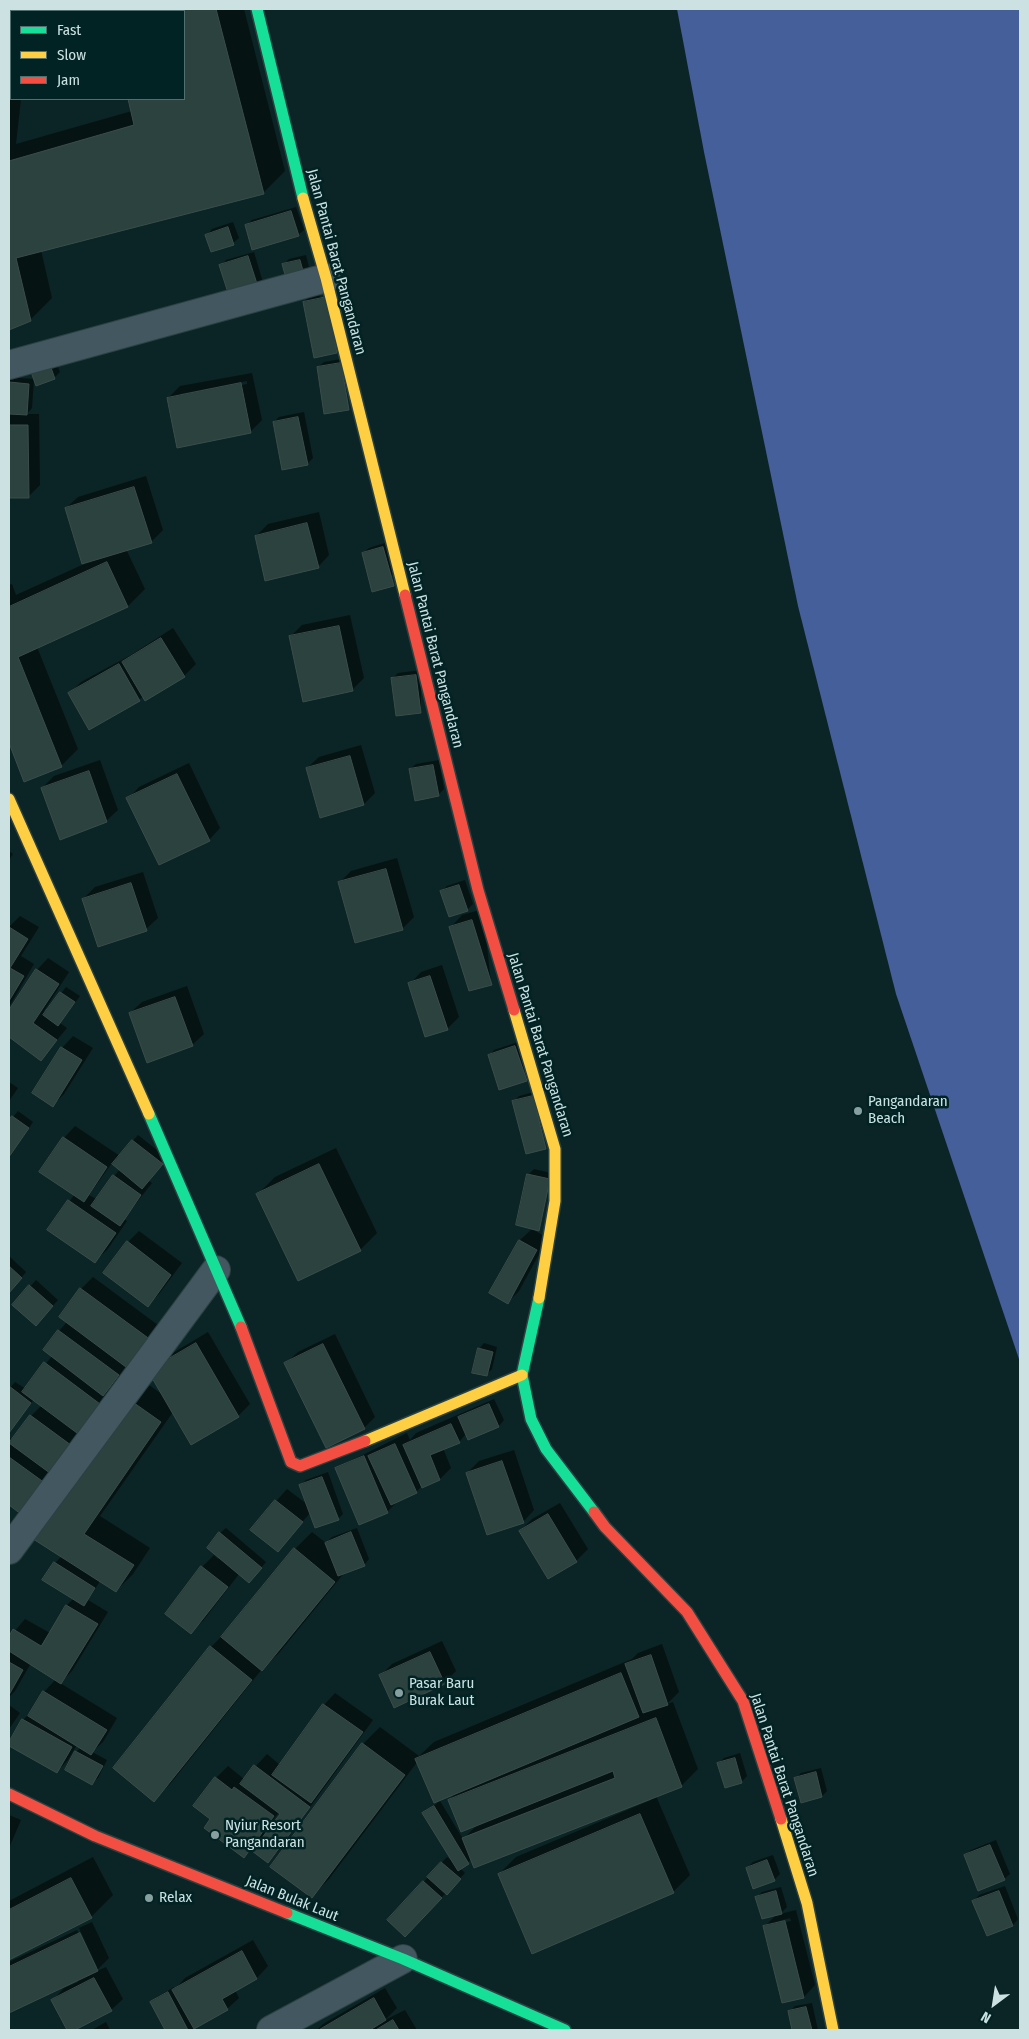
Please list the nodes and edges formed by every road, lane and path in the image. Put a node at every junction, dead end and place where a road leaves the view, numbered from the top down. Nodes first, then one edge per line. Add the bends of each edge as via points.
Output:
1 (257, 9) edge
2 (326, 278) junction
3 (9, 365) edge
4 (9, 799) edge
5 (216, 1270) junction
6 (522, 1375) junction
7 (9, 1550) edge
8 (9, 1794) edge
9 (404, 1960) junction
10 (271, 2030) edge
11 (565, 2030) edge
12 (833, 2030) edge

1 - 2 street, Jalan Pantai Barat Pangandaran via 299,186
2 - 3 street
2 - 6 street, Jalan Pantai Barat Pangandaran via 478,890 555,1150 555,1201 546,1268
4 - 5 street
5 - 6 street via 239,1322 291,1462 296,1465 328,1457
5 - 7 street
6 - 12 street, Jalan Pantai Barat Pangandaran via 531,1419 546,1449 605,1527 688,1612 743,1700 807,1903
8 - 9 street, Jalan Bulak Laut via 95,1836
9 - 10 street
9 - 11 street, Jalan Bulak Laut

